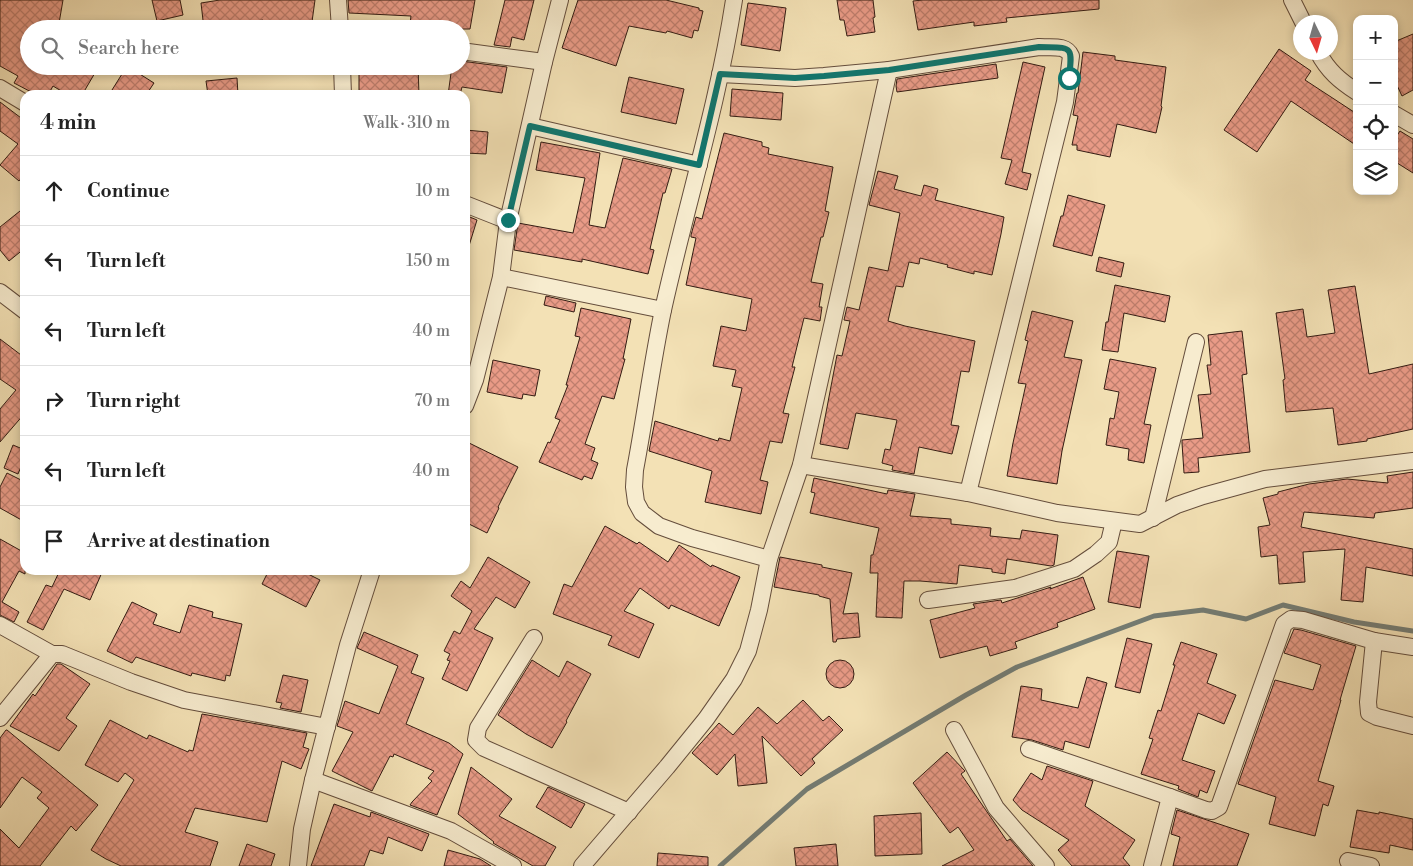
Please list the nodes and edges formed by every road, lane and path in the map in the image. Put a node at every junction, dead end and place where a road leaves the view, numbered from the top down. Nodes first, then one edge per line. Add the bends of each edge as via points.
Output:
1 (338, 0) edge
2 (560, 0) edge
3 (734, 0) edge
4 (1292, 0) edge
5 (1300, 15) edge
6 (339, 20) edge
7 (470, 52) edge
8 (1322, 60) edge
9 (544, 62) junction
10 (889, 70) junction
11 (720, 74) junction
12 (342, 75) edge
13 (0, 88) edge
14 (1353, 89) edge
15 (343, 90) edge
16 (20, 101) edge
17 (1398, 116) edge
18 (1413, 125) edge
19 (530, 126) junction
20 (699, 165) junction
21 (470, 206) edge
22 (508, 220) junction
23 (501, 277) junction
24 (0, 292) edge
25 (20, 307) edge
26 (663, 310) junction
27 (1196, 342) dead end
28 (470, 378) edge
29 (1413, 461) edge
30 (801, 465) junction
31 (968, 493) junction
32 (1153, 518) junction
33 (1114, 521) junction
34 (769, 559) junction
35 (370, 575) edge
36 (928, 600) dead end
37 (0, 625) edge
38 (534, 638) dead end
39 (1374, 642) junction
40 (1413, 648) edge
41 (52, 654) junction
42 (0, 718) edge
43 (1413, 726) edge
44 (327, 727) junction
45 (954, 730) dead end
46 (1029, 749) dead end
47 (313, 780) junction
48 (1170, 797) junction
49 (629, 812) junction
50 (1348, 861) dead end
51 (298, 866) edge
52 (513, 866) edge
53 (582, 866) edge
54 (1046, 866) edge
55 (1152, 866) edge
56 (1371, 866) edge

1 - 6 street
2 - 9 street
3 - 11 street
4 - 5 street
7 - 9 street
8 - 14 street via 1339,80
9 - 19 street
10 - 11 street via 795,78
10 - 30 street
10 - 31 street via 1039,47 1064,47 1071,56 1065,102
11 - 20 street
12 - 15 street
13 - 16 street
17 - 18 street
19 - 20 street
19 - 22 street
20 - 26 street
21 - 22 street
22 - 23 street
23 - 26 street
23 - 28 street
24 - 25 street
26 - 34 street via 635,470 636,502 642,513 659,526
27 - 32 street
29 - 32 street via 1265,479 1177,505
30 - 31 street
30 - 34 street
31 - 33 street via 1057,513
32 - 33 street via 1140,524
33 - 36 street via 1109,542 1074,569 1015,588
34 - 49 street via 748,651 734,679 706,719
35 - 44 street
37 - 41 street
38 - 49 street via 478,728 476,740 484,748
39 - 40 street
39 - 43 street via 1369,713
39 - 48 street via 1303,620 1291,619 1284,624 1219,807 1206,810
41 - 42 street
41 - 44 street via 62,654 184,700
44 - 47 street
45 - 54 street via 996,808
46 - 48 street
47 - 51 street via 302,828
47 - 52 street via 451,831
48 - 55 street
49 - 53 street
50 - 56 street

